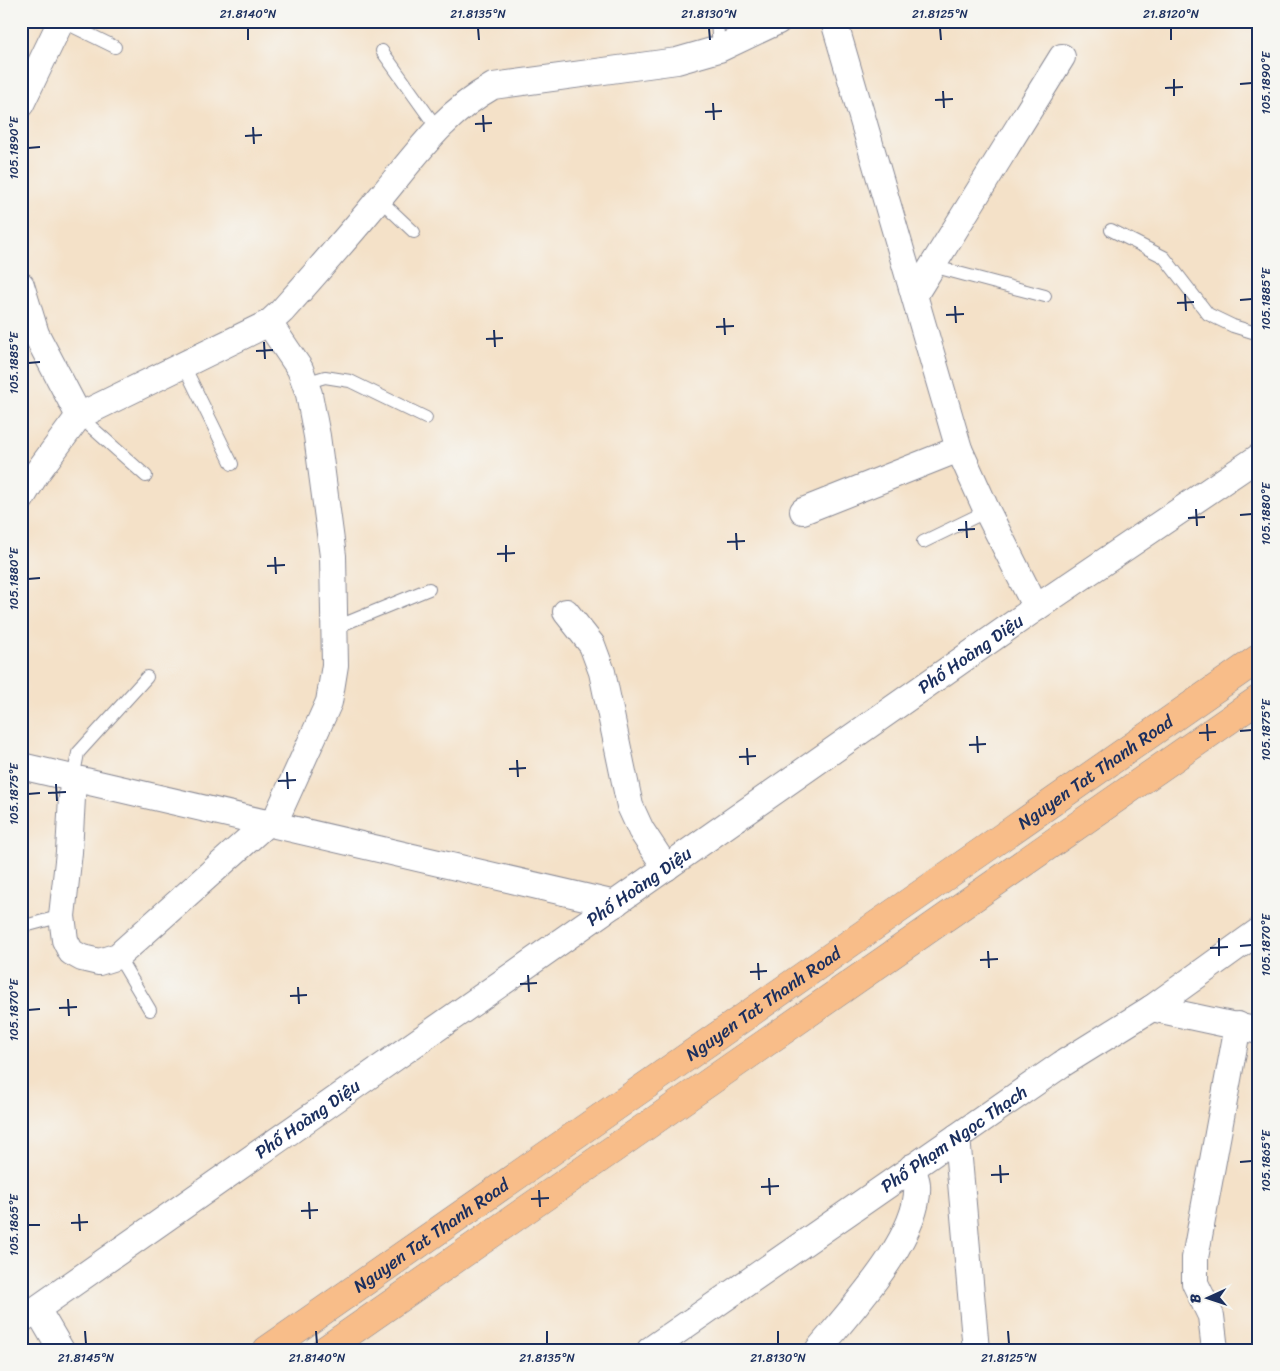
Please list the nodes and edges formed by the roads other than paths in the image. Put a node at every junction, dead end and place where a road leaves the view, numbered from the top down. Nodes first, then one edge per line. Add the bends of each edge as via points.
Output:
1 (61, 21) edge
2 (717, 21) edge
3 (778, 21) edge
4 (834, 21) edge
5 (115, 47) dead end
6 (719, 49) junction
7 (382, 50) dead end
8 (1062, 57) dead end
9 (21, 104) edge
10 (437, 128) junction
11 (379, 199) junction
12 (1111, 230) dead end
13 (414, 232) dead end
14 (932, 266) junction
15 (21, 285) edge
16 (915, 294) junction
17 (1044, 296) dead end
18 (269, 323) junction
19 (1259, 334) edge
20 (183, 364) junction
21 (305, 383) junction
22 (79, 416) junction
23 (426, 418) dead end
24 (959, 449) junction
25 (1259, 457) edge
26 (232, 464) dead end
27 (146, 476) dead end
28 (21, 500) edge
29 (803, 511) dead end
30 (987, 511) junction
31 (923, 542) dead end
32 (429, 589) dead end
33 (1036, 608) junction
34 (566, 612) dead end
35 (334, 628) junction
36 (1259, 658) edge
37 (147, 677) dead end
38 (1259, 699) edge
39 (21, 766) edge
40 (73, 779) junction
41 (271, 823) junction
42 (666, 868) junction
43 (615, 904) junction
44 (62, 916) junction
45 (21, 926) edge
46 (1259, 931) edge
47 (118, 956) junction
48 (1152, 1008) junction
49 (150, 1010) dead end
50 (1249, 1028) edge
51 (957, 1137) junction
52 (912, 1167) junction
53 (29, 1314) edge
54 (61, 1350) edge
55 (267, 1350) edge
56 (325, 1350) edge
57 (650, 1350) edge
58 (818, 1350) edge
59 (976, 1350) edge
60 (1215, 1350) edge

1 - 5 lane
1 - 9 street
2 - 6 lane
3 - 6 street
4 - 16 street
6 - 10 street via 677,61 494,86 469,99
7 - 10 lane
8 - 14 street
10 - 11 street
11 - 13 lane
11 - 18 street
12 - 19 lane via 1164,257 1208,314
14 - 16 street
14 - 17 lane
15 - 22 street via 36,334
16 - 24 street
18 - 20 street
18 - 21 street via 300,369
20 - 22 street
20 - 26 lane
21 - 23 lane via 324,377 350,381
21 - 35 street via 317,436 333,556
22 - 27 lane
22 - 28 street
24 - 29 street
24 - 30 street
25 - 33 street, Phố Hoàng Diệu
30 - 31 lane
30 - 33 street
32 - 35 lane
33 - 42 street, Phố Hoàng Diệu
34 - 42 street via 592,645 602,672 630,806
35 - 41 street via 336,665 329,702
36 - 55 highway, Nguyen Tat Thanh Road
37 - 40 lane via 78,753
38 - 56 highway, Nguyen Tat Thanh Road
39 - 40 street
40 - 41 street
40 - 44 street
41 - 43 street
41 - 47 street
42 - 43 street, Phố Hoàng Diệu
43 - 53 street, Phố Hoàng Diệu
44 - 45 lane
44 - 47 street via 65,940 71,952 99,962
46 - 48 street, Phố Phạm Ngọc Thạch
47 - 49 lane
48 - 50 street
48 - 51 street, Phố Phạm Ngọc Thạch via 1062,1064
50 - 60 street via 1195,1258 1195,1283 1211,1316
51 - 52 street, Phố Phạm Ngọc Thạch
51 - 59 street
52 - 57 street, Phố Phạm Ngọc Thạch
52 - 58 street via 917,1185 915,1207 907,1228 876,1280
53 - 54 street

